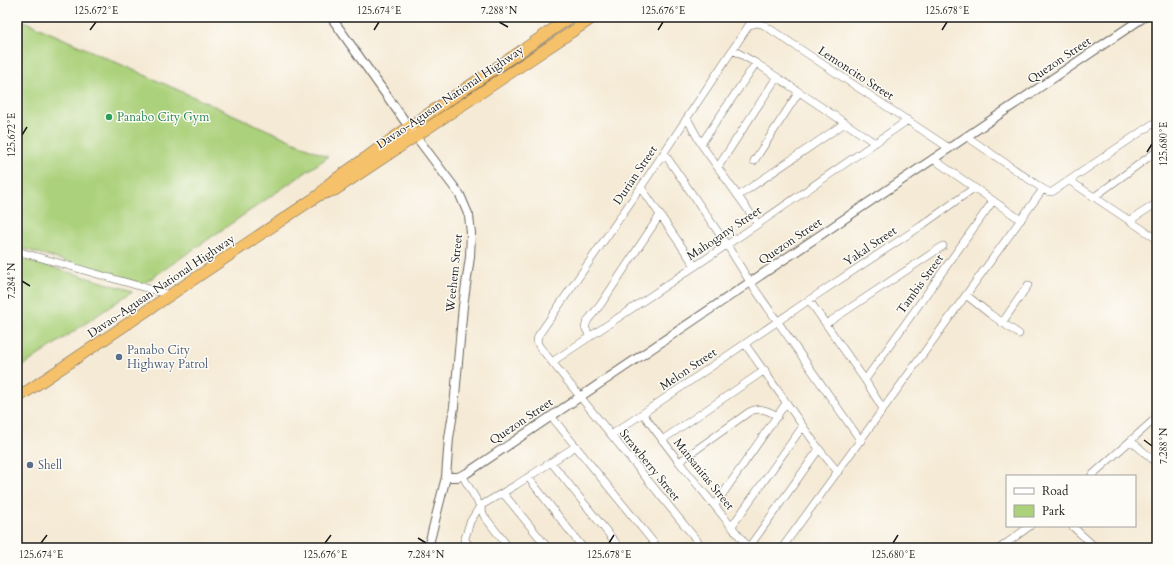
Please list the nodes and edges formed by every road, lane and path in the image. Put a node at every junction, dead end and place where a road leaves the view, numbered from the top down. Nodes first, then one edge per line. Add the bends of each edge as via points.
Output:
1 (331, 17) edge
2 (571, 17) edge
3 (594, 17) edge
4 (1144, 17) edge
5 (749, 25) joint
6 (733, 50) junction
7 (756, 63) junction
8 (777, 77) junction
9 (799, 92) junction
10 (687, 118) junction
11 (908, 120) junction
12 (1157, 121) edge
13 (845, 123) junction
14 (412, 132) junction
15 (966, 136) junction
16 (875, 143) junction
17 (701, 144) junction
18 (949, 148) junction
19 (1157, 151) edge
20 (664, 153) junction
21 (933, 159) junction
22 (754, 161) dead end
23 (718, 167) junction
24 (1070, 181) junction
25 (641, 187) junction
26 (974, 188) junction
27 (1043, 189) junction
28 (738, 196) junction
29 (1094, 197) junction
30 (993, 201) junction
31 (1157, 203) edge
32 (660, 215) junction
33 (1021, 220) junction
34 (1129, 221) junction
35 (758, 224) junction
36 (1157, 239) edge
37 (727, 245) junction
38 (943, 246) dead end
39 (17, 251) edge
40 (695, 266) junction
41 (750, 282) junction
42 (1028, 285) dead end
43 (170, 295) junction
44 (966, 295) junction
45 (809, 300) junction
46 (778, 322) junction
47 (1002, 323) junction
48 (826, 324) junction
49 (1019, 334) dead end
50 (538, 336) joint
51 (590, 337) junction
52 (745, 344) junction
53 (552, 362) junction
54 (765, 370) junction
55 (865, 380) junction
56 (579, 396) junction
57 (17, 398) edge
58 (786, 403) junction
59 (883, 409) junction
60 (643, 414) junction
61 (551, 416) junction
62 (778, 416) junction
63 (1157, 417) edge
64 (803, 426) junction
65 (611, 435) junction
66 (662, 440) junction
67 (861, 441) junction
68 (1131, 441) junction
69 (576, 446) junction
70 (819, 449) junction
71 (551, 462) junction
72 (679, 462) junction
73 (1157, 463) edge
74 (838, 472) junction
75 (462, 475) junction
76 (1092, 475) edge
77 (446, 477) junction
78 (528, 477) junction
79 (503, 493) junction
80 (715, 505) junction
81 (480, 506) junction
82 (732, 526) junction
83 (1029, 527) edge
84 (1073, 527) edge
85 (465, 540) junction
86 (428, 548) edge
87 (462, 548) edge
88 (471, 548) edge
89 (510, 548) edge
90 (548, 548) edge
91 (583, 548) edge
92 (620, 548) edge
93 (657, 548) edge
94 (703, 548) edge
95 (749, 548) edge
96 (782, 548) edge
97 (1000, 548) edge
98 (1096, 548) edge

1 - 14 street, Weehem Street
2 - 14 highway, Davao-Agusan National Highway
3 - 14 highway, Davao-Agusan National Highway
4 - 15 street, Quezon Street
5 - 6 street, Durian Street
5 - 11 street, Lemoncito Street via 764,25
6 - 7 street
6 - 10 street, Durian Street
7 - 8 street
7 - 17 street
8 - 9 street
8 - 23 street
9 - 13 street
9 - 22 street
10 - 17 street
10 - 20 street, Durian Street
11 - 16 street, Mahogany Street
11 - 18 street, Lemoncito Street
12 - 24 street
13 - 16 street
13 - 28 street
14 - 43 highway, Davao-Agusan National Highway via 329,184 319,195
14 - 77 street, Weehem Street via 460,195 469,216 471,233
15 - 18 street, Quezon Street
15 - 27 street
16 - 35 street, Mahogany Street
17 - 23 street
18 - 21 street, Quezon Street
19 - 29 street
20 - 25 street, Durian Street
20 - 37 street
21 - 26 street
21 - 41 street, Quezon Street
23 - 28 street
24 - 27 street via 1052,192
24 - 29 street
25 - 32 street
25 - 50 street, Durian Street
26 - 30 street
26 - 45 street, Yakal Street
27 - 33 street
28 - 35 street
29 - 34 street
30 - 33 street
30 - 55 street, Tambis Street
31 - 34 street
32 - 40 street
32 - 51 street via 588,320 585,327
33 - 44 street
34 - 36 street
35 - 37 street, Mahogany Street
37 - 40 street, Mahogany Street
37 - 41 street
38 - 48 street
39 - 43 street
40 - 51 street, Mahogany Street
41 - 46 street
41 - 56 street, Quezon Street
42 - 47 street
43 - 57 highway, Davao-Agusan National Highway
44 - 47 street
44 - 59 street
45 - 46 street, Yakal Street
45 - 48 street
46 - 52 street, Melon Street
46 - 67 street
47 - 49 street
48 - 55 street
50 - 53 street, Strawberry Street via 538,346
51 - 53 street, Mahogany Street
52 - 54 street
52 - 60 street, Melon Street
53 - 56 street, Strawberry Street
54 - 58 street
54 - 66 street
55 - 59 street
56 - 61 street, Quezon Street
56 - 65 street, Strawberry Street
58 - 62 street
58 - 64 street
59 - 67 street
60 - 65 street, Melon Street
60 - 66 street, Mansanitas Street
61 - 69 street
61 - 75 street, Quezon Street
62 - 72 street via 758,408 749,412
62 - 80 street
63 - 68 street
64 - 70 street
64 - 82 street
65 - 94 street, Strawberry Street
66 - 72 street, Mansanitas Street
67 - 74 street
68 - 73 street
68 - 76 street
69 - 71 street
69 - 93 street
70 - 74 street
70 - 95 street
71 - 78 street
71 - 92 street
72 - 80 street, Mansanitas Street
74 - 96 street
75 - 77 street, Quezon Street
75 - 81 street
77 - 86 street, Weehem Street
78 - 79 street
78 - 91 street
79 - 81 street
79 - 90 street
80 - 82 street, Mansanitas Street
81 - 85 street via 470,522
81 - 89 street via 484,516
82 - 95 street, Mansanitas Street
83 - 97 street
84 - 98 street
85 - 87 street
85 - 88 street

